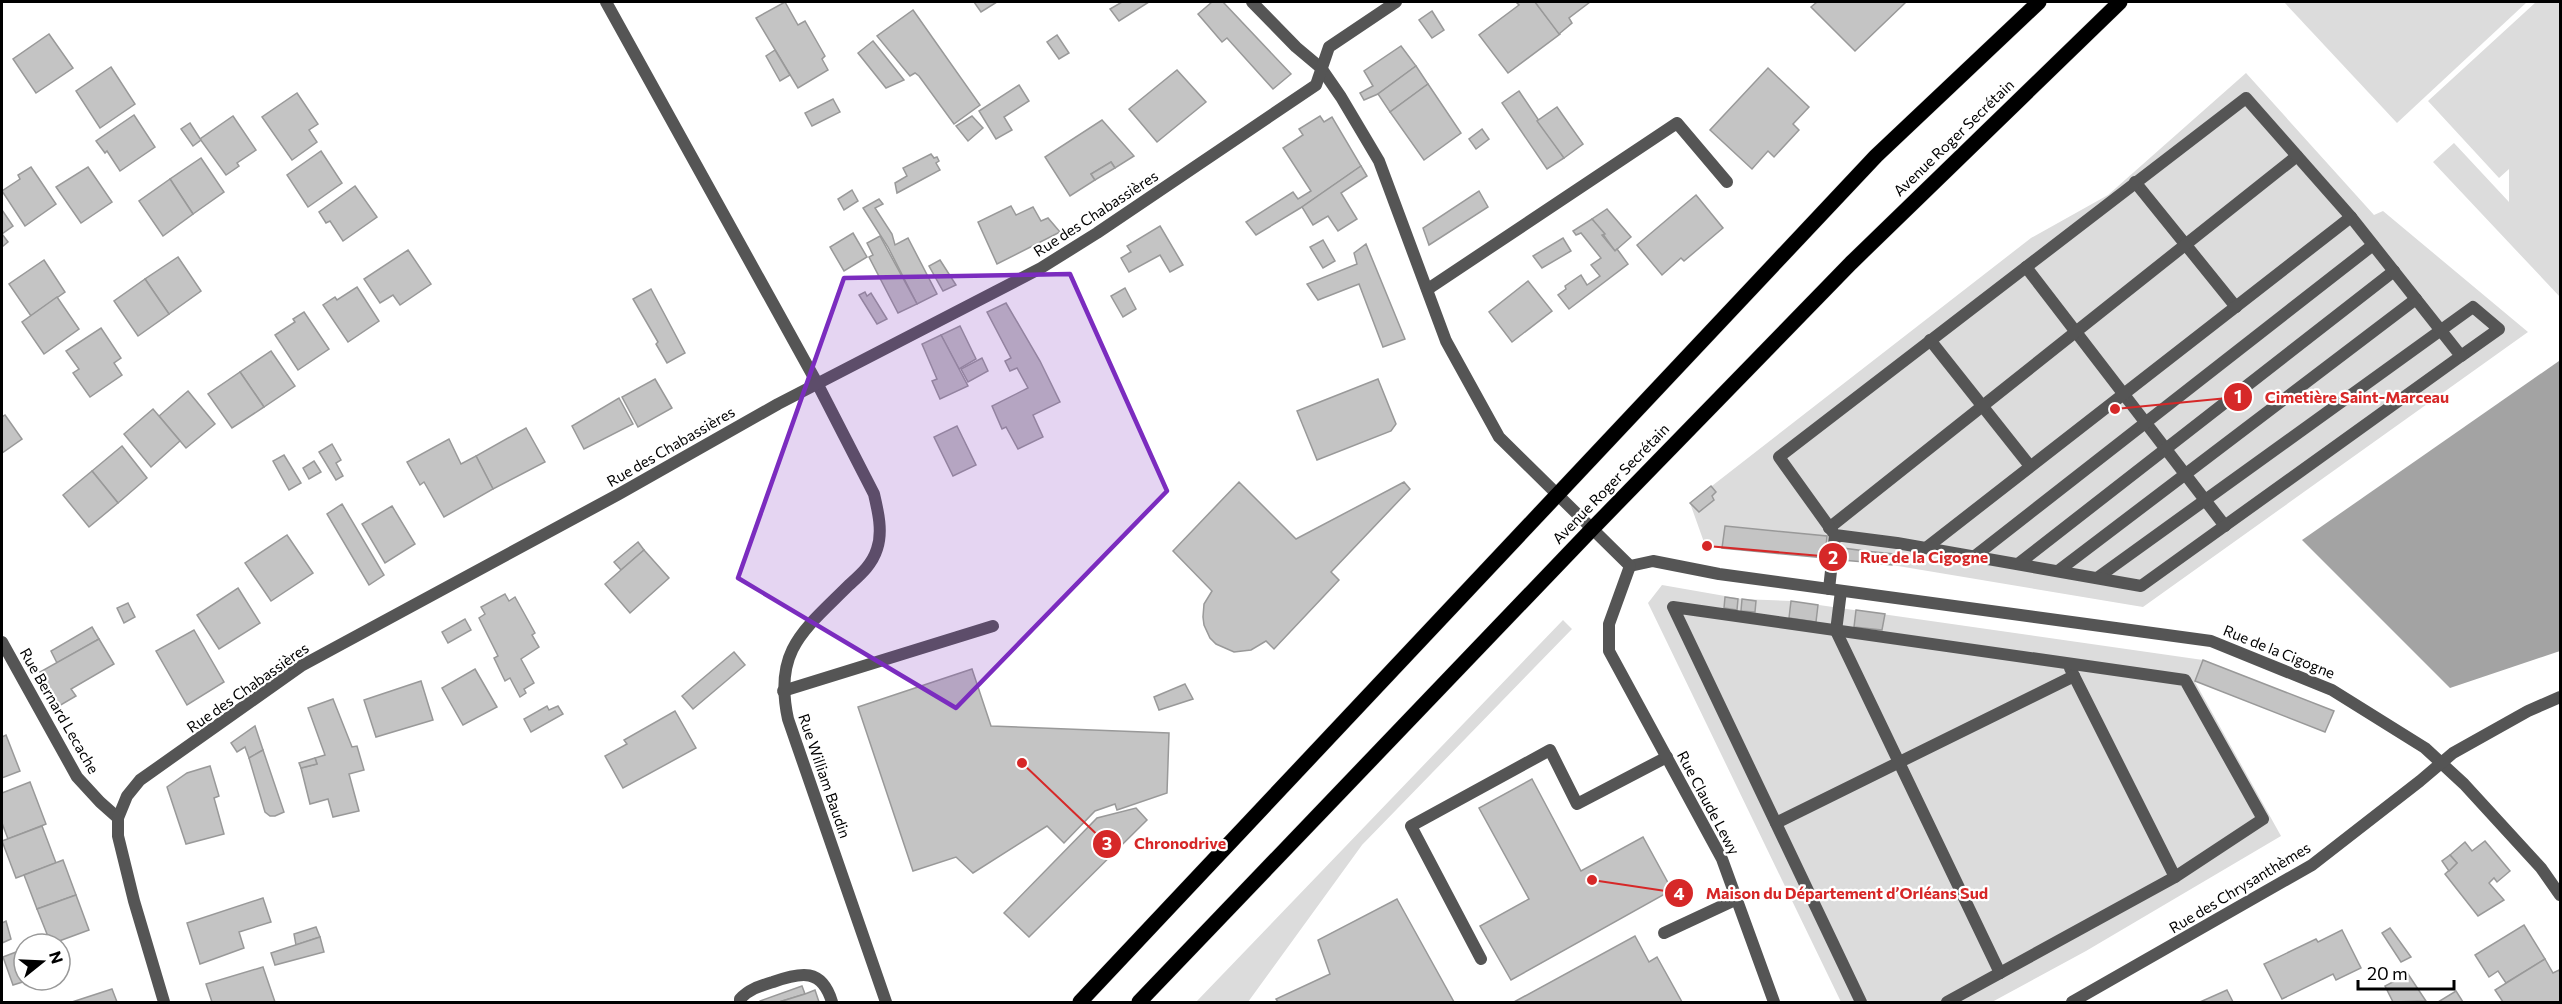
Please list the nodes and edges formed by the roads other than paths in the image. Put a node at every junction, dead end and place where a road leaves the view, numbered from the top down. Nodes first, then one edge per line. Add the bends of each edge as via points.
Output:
1 (606, 2) edge
2 (1252, 2) edge
3 (1396, 2) edge
4 (2039, 2) edge
5 (2120, 2) edge
6 (1321, 68) junction
7 (2297, 156) junction
8 (1727, 182) dead end
9 (2135, 182) junction
10 (2351, 217) junction
11 (2186, 244) junction
12 (2373, 245) junction
13 (2026, 267) junction
14 (2394, 271) junction
15 (1428, 289) junction
16 (2416, 299) junction
17 (2236, 307) junction
18 (2441, 330) junction
19 (2076, 332) junction
20 (1930, 340) junction
21 (2461, 356) junction
22 (817, 383) junction
23 (2124, 394) junction
24 (1982, 406) junction
25 (2146, 423) junction
26 (2166, 449) junction
27 (2030, 466) junction
28 (2185, 474) junction
29 (1558, 493) junction
30 (2205, 500) junction
31 (2225, 526) junction
32 (1593, 528) junction
33 (1832, 531) junction
34 (1926, 548) junction
35 (1975, 556) junction
36 (2018, 564) junction
37 (1630, 566) junction
38 (2058, 571) junction
39 (2097, 578) junction
40 (1835, 590) junction
41 (993, 626) dead end
42 (1836, 631) junction
43 (2, 642) edge
44 (2071, 670) junction
45 (783, 691) junction
46 (2560, 697) edge
47 (1667, 758) junction
48 (1899, 762) junction
49 (2441, 762) junction
50 (118, 818) junction
51 (1776, 823) junction
52 (2175, 877) junction
53 (2560, 894) edge
54 (1737, 899) junction
55 (1664, 933) dead end
56 (1481, 959) dead end
57 (2000, 973) junction
58 (164, 1002) edge
59 (740, 1002) edge
60 (832, 1002) edge
61 (886, 1002) edge
62 (1080, 1002) edge
63 (1139, 1002) edge
64 (1774, 1002) edge
65 (1861, 1002) edge
66 (1947, 1002) edge
67 (2072, 1002) edge

1 - 22 street, Rue William Baudin
2 - 6 street
3 - 6 street, Rue des Chabassières via 1329,47
4 - 29 main road, Avenue Roger Secrétain via 1876,156
5 - 32 main road, Avenue Roger Secrétain via 1851,263
6 - 15 street via 1379,161
6 - 22 street, Rue des Chabassières via 1316,85 1060,257
7 - 9 street via 2246,98
7 - 10 street
7 - 11 street
8 - 15 street via 1677,123
9 - 11 street
9 - 13 street
10 - 12 street
10 - 17 street
11 - 17 street
11 - 19 street
12 - 14 street
12 - 25 street
13 - 19 street
13 - 20 street
14 - 16 street
14 - 26 street
15 - 29 street via 1446,341 1499,437
16 - 18 street
16 - 28 street
17 - 23 street
18 - 21 street
18 - 21 street via 2473,307 2499,329
18 - 30 street
19 - 23 street
19 - 24 street
20 - 24 street
20 - 33 street via 1779,457
21 - 31 street
22 - 45 street, Rue William Baudin via 874,494 879,513 877,549 869,566 795,641 786,664
22 - 50 street, Rue des Chabassières via 301,666 140,780 127,796
23 - 25 street
23 - 27 street
24 - 27 street
24 - 33 street
25 - 26 street
25 - 35 street
26 - 28 street
26 - 36 street
27 - 34 street
28 - 30 street
28 - 38 street
29 - 32 street
29 - 62 main road, Avenue Roger Secrétain
30 - 31 street
30 - 39 street
31 - 39 street via 2141,586
32 - 37 street
32 - 63 main road, Avenue Roger Secrétain
33 - 34 street
33 - 40 street
34 - 35 street
35 - 36 street
36 - 38 street
37 - 40 street, Rue de la Cigogne via 1653,561
37 - 47 street, Rue Claude Lewy via 1609,624 1609,651
38 - 39 street
40 - 42 street
40 - 49 street, Rue de la Cigogne via 2211,641 2332,690
41 - 45 street
42 - 44 street
42 - 48 street
42 - 51 street via 1673,607
43 - 50 street, Rue Bernard Lecache via 77,777
44 - 48 street
44 - 52 street
44 - 52 street via 2185,680 2263,819
45 - 61 street, Rue William Baudin via 788,719
46 - 49 street, Rue des Chrysanthèmes
47 - 54 street, Rue Claude Lewy via 1722,860
47 - 56 street via 1577,804 1550,750 1411,826
48 - 51 street
48 - 57 street
49 - 53 street, Rue de la Cigogne
49 - 67 street, Rue des Chrysanthèmes via 2312,865
50 - 58 street, Rue des Chabassières via 120,852
51 - 65 street
52 - 57 street
54 - 55 street
54 - 64 street, Rue Claude Lewy
57 - 66 street
59 - 60 street via 747,991 796,974 816,977 828,989

